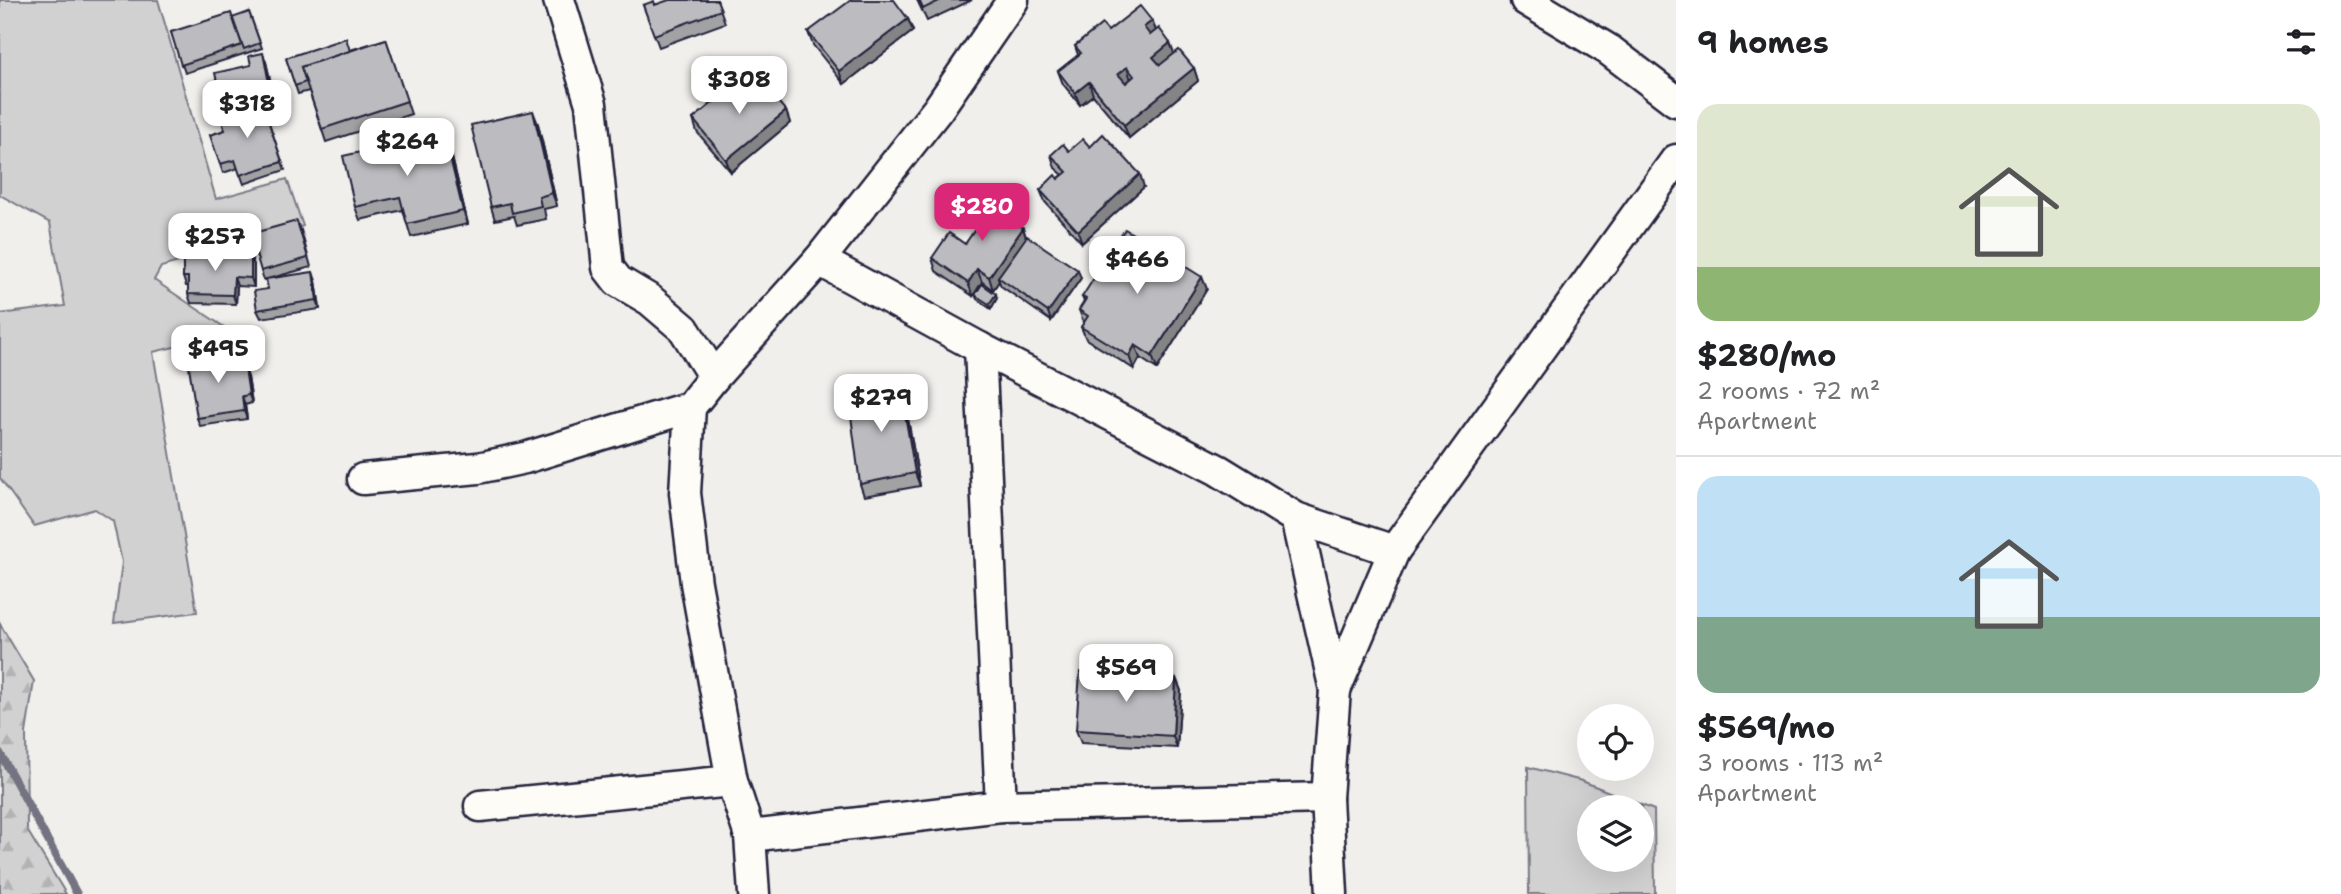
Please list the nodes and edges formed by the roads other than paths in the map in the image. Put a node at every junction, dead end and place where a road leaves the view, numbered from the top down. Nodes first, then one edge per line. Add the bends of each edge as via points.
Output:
1 (559, 0) edge
2 (1013, 0) edge
3 (1526, 0) edge
4 (1676, 101) edge
5 (1676, 160) edge
6 (819, 260) junction
7 (980, 348) junction
8 (714, 377) junction
9 (690, 407) junction
10 (363, 479) dead end
11 (1296, 518) junction
12 (1394, 551) junction
13 (1335, 690) junction
14 (732, 781) junction
15 (1327, 798) junction
16 (480, 806) dead end
17 (1001, 806) junction
18 (750, 836) junction
19 (754, 894) edge
20 (1332, 894) edge

1 - 8 street via 591,104 608,268 618,281 684,329
2 - 6 street via 938,109
3 - 4 street via 1609,50
5 - 12 street
6 - 7 street
6 - 8 street
7 - 11 street via 1218,470
7 - 17 street
8 - 9 street
9 - 10 street via 525,458 478,468
9 - 14 street via 685,494 696,583
11 - 12 street
11 - 13 street
12 - 13 street
13 - 15 street
14 - 16 street
14 - 18 street
15 - 17 street
15 - 20 street
17 - 18 street
18 - 19 street

